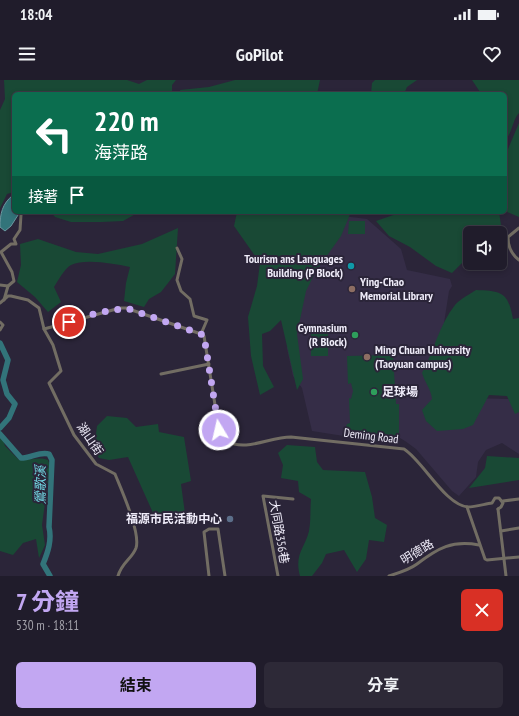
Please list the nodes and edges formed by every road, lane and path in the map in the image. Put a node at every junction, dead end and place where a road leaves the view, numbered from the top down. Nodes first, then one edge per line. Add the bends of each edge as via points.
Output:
1 (21, 215) dead end
2 (519, 228) edge
3 (177, 248) dead end
4 (519, 260) edge
5 (0, 286) edge
6 (8, 286) junction
7 (4, 300) junction
8 (0, 303) edge
9 (0, 322) edge
10 (44, 329) junction
11 (0, 330) edge
12 (201, 334) junction
13 (209, 364) junction
14 (161, 374) dead end
15 (293, 499) dead end
16 (519, 499) edge
17 (503, 501) junction
18 (492, 503) junction
19 (467, 507) junction
20 (498, 508) junction
21 (519, 528) edge
22 (501, 531) junction
23 (479, 545) junction
24 (519, 557) edge
25 (504, 558) junction
26 (118, 576) edge
27 (209, 576) edge
28 (225, 576) edge
29 (278, 576) edge
30 (389, 576) edge
31 (506, 576) edge

1 - 6 street via 20,230 14,239 16,244 11,244 0,252 12,272 14,281
2 - 4 street via 508,237 508,245 513,256
3 - 12 street via 182,259 177,280 181,291 190,299 194,316 207,320
5 - 6 street
6 - 7 street
7 - 8 street
7 - 10 street via 11,296 33,303 39,308
9 - 11 street via 3,325
10 - 12 street via 120,308
10 - 26 street, 湖山街 via 62,371 48,383 74,434 96,464 115,474 133,523 138,542 135,550 120,567
12 - 13 street via 204,336
13 - 14 street
13 - 19 street, Deming Road via 219,430 226,441 245,446 279,436 291,436 404,449 446,494
15 - 29 street, 大同路356巷 via 263,496
16 - 17 street
17 - 18 street via 497,498
17 - 20 street via 502,506
18 - 19 street
18 - 20 street
19 - 23 street
20 - 22 street
21 - 22 street
22 - 25 street
23 - 25 street via 487,560
23 - 30 street, 明德路 via 448,545
24 - 25 street
25 - 31 street
27 - 28 street via 204,532 218,528

